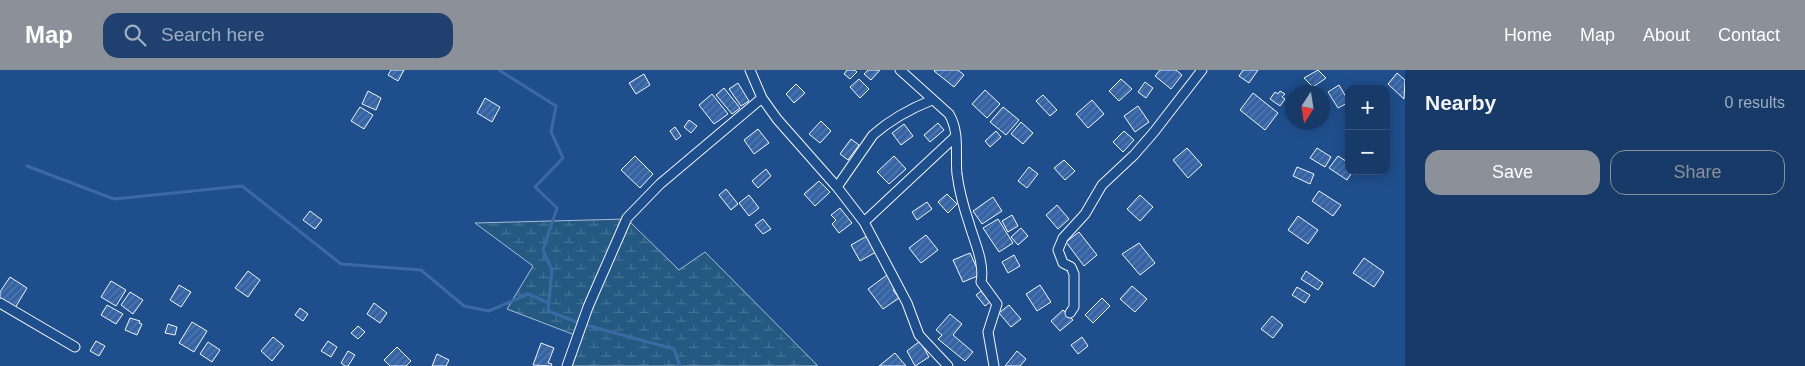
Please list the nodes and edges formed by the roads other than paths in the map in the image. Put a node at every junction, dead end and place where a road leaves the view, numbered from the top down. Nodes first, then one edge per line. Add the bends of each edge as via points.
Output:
1 (750, 70) edge
2 (900, 70) edge
3 (1202, 70) edge
4 (762, 98) junction
5 (932, 100) junction
6 (956, 136) junction
7 (837, 187) junction
8 (864, 222) junction
9 (0, 303) edge
10 (1070, 313) dead end
11 (75, 347) dead end
12 (567, 366) edge
13 (948, 366) edge
14 (994, 366) edge

1 - 4 street
2 - 5 street
3 - 10 street via 1149,138 1102,185 1085,214 1063,238 1058,250 1074,274 1074,307
4 - 7 street
4 - 12 street via 660,184 627,218 588,307
5 - 6 street via 953,120
5 - 7 street via 880,128
6 - 8 street
6 - 14 street via 957,176 979,258 981,282 997,304 988,332
7 - 8 street
8 - 13 street via 907,303 919,335
9 - 11 street

